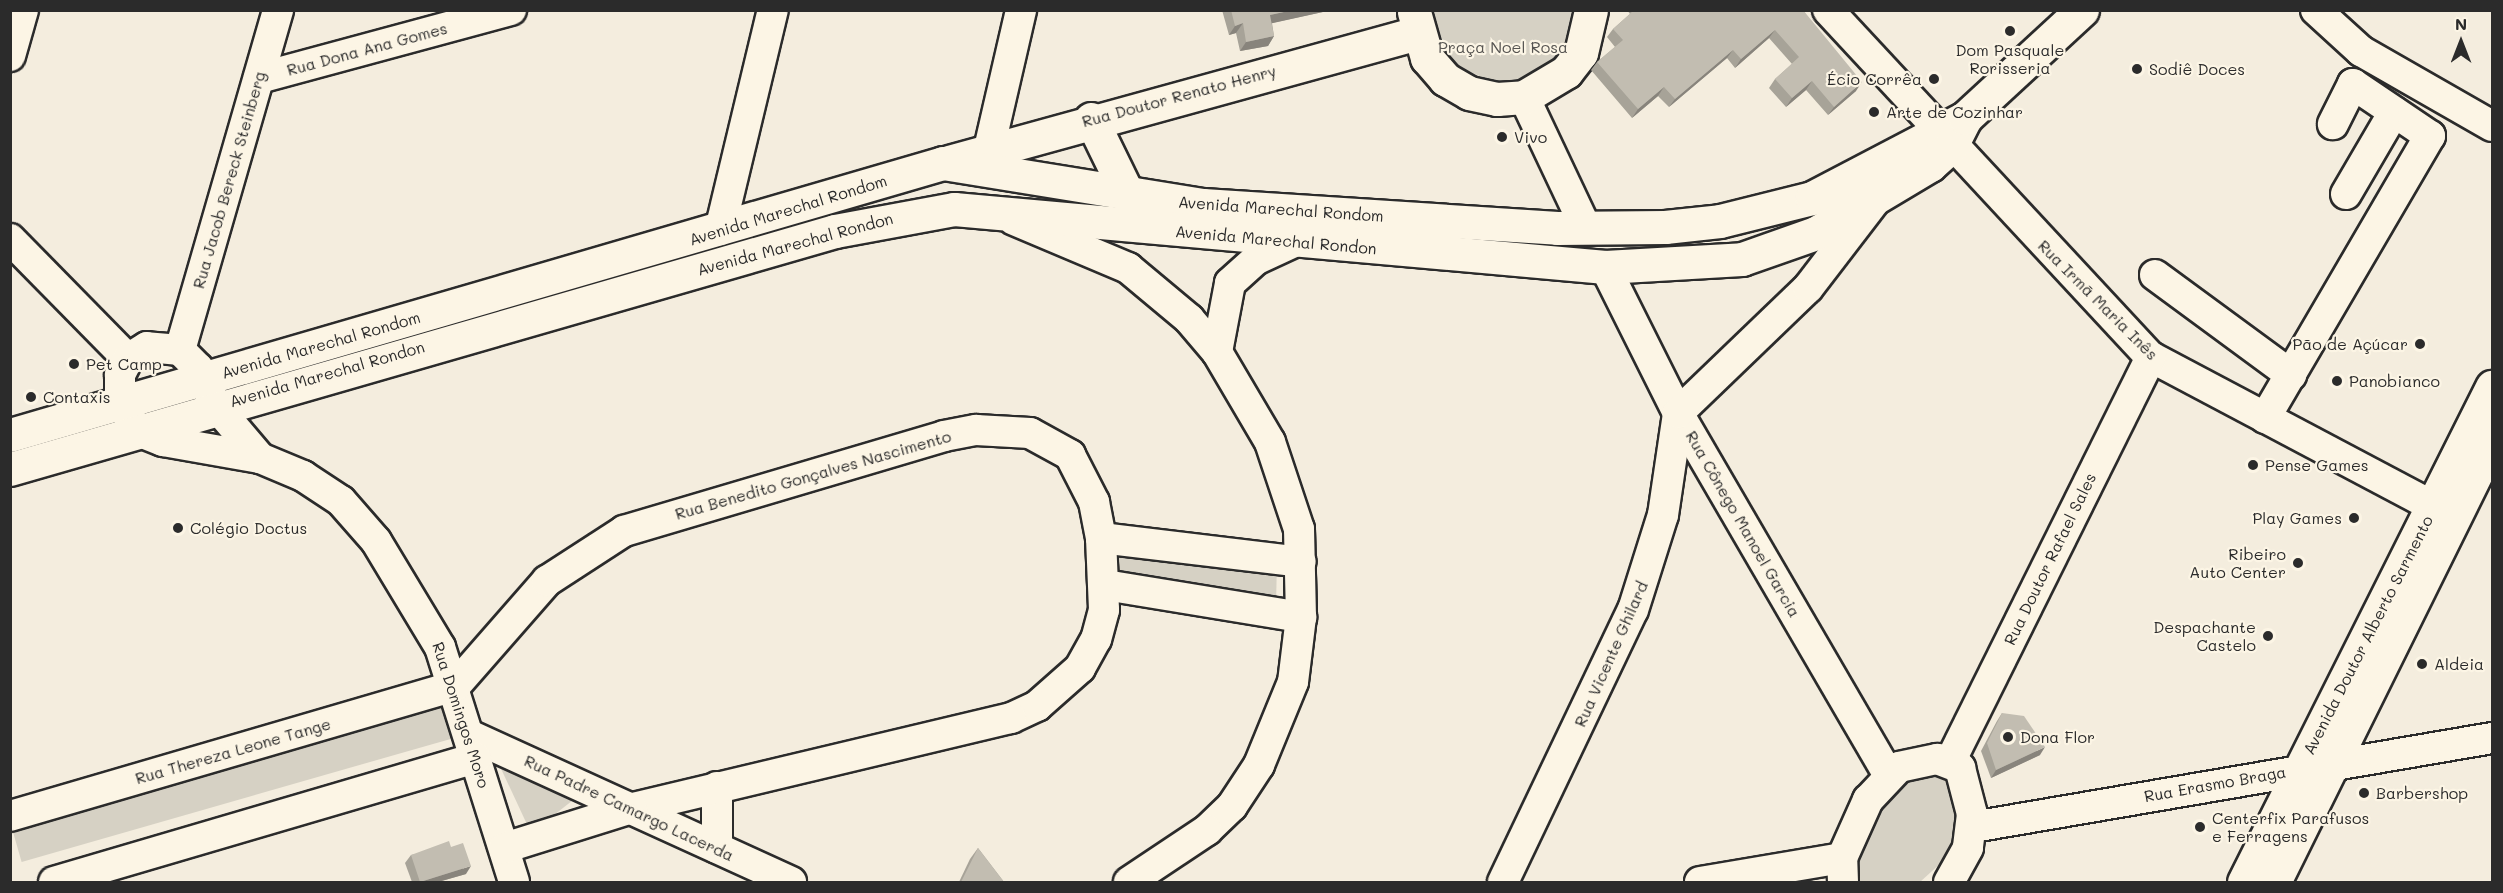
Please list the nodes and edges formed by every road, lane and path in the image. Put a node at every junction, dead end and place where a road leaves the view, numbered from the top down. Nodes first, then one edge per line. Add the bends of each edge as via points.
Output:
1 (23, 10) edge
2 (278, 10) edge
3 (511, 10) edge
4 (773, 10) edge
5 (1021, 10) edge
6 (1591, 10) edge
7 (1828, 10) edge
8 (2082, 10) edge
9 (2316, 10) edge
10 (1415, 22) edge
11 (10, 56) edge
12 (259, 78) junction
13 (1524, 97) junction
14 (2394, 112) junction
15 (1091, 119) junction
16 (2333, 124) dead end
17 (2493, 126) edge
18 (1951, 131) junction
19 (989, 149) junction
20 (943, 163) junction
21 (2346, 194) dead end
22 (1129, 197) junction
23 (1874, 202) junction
24 (987, 210) junction
25 (1586, 228) junction
26 (720, 230) junction
27 (10, 239) edge
28 (1294, 242) junction
29 (1605, 267) junction
30 (2155, 275) dead end
31 (1216, 352) junction
32 (2151, 357) junction
33 (128, 359) junction
34 (2290, 375) junction
35 (199, 376) junction
36 (2493, 387) edge
37 (120, 402) junction
38 (1678, 413) junction
39 (2265, 418) junction
40 (138, 431) junction
41 (10, 435) edge
42 (2493, 441) edge
43 (260, 458) junction
44 (10, 469) edge
45 (2433, 506) junction
46 (1101, 538) junction
47 (1301, 562) junction
48 (1105, 585) junction
49 (1301, 617) junction
50 (455, 686) junction
51 (2493, 738) edge
52 (473, 747) junction
53 (1950, 762) junction
54 (2333, 762) junction
55 (2301, 768) junction
56 (1889, 776) junction
57 (717, 787) junction
58 (632, 807) junction
59 (10, 816) edge
60 (1973, 827) junction
61 (504, 848) junction
62 (717, 848) junction
63 (135, 870) edge
64 (1842, 870) edge
65 (2280, 880) edge
66 (54, 882) edge
67 (514, 882) edge
68 (789, 882) edge
69 (1129, 882) edge
70 (1503, 882) edge
71 (1700, 882) edge
72 (1949, 882) edge
73 (2244, 882) edge

1 - 11 street
2 - 12 street, Rua Jacob Bereck Steinberg
3 - 12 street, Rua Dona Ana Gomes
4 - 26 street
5 - 19 street
6 - 13 main road via 1581,53 1566,72
7 - 18 street, Rua Irmã Maria Inês
8 - 18 main road
9 - 17 street via 2361,51
10 - 13 main road via 1427,58 1445,79 1469,93 1497,99
10 - 15 main road, Rua Doutor Renato Henry
12 - 35 street, Rua Jacob Bereck Steinberg
13 - 25 street
14 - 16 street via 2353,84
14 - 21 street
14 - 34 street via 2430,136
15 - 19 main road, Rua Doutor Renato Henry
15 - 22 main road
18 - 23 main road, Avenida Marechal Rondon
18 - 25 main road, Avenida Marechal Rondom via 1848,183 1775,209 1665,227
18 - 32 street, Rua Irmã Maria Inês
19 - 20 main road, Rua Doutor Renato Henry
20 - 22 main road, Avenida Marechal Rondom
20 - 26 main road, Avenida Marechal Rondom
22 - 25 main road, Avenida Marechal Rondom
23 - 29 main road, Avenida Marechal Rondon via 1816,233 1742,259
23 - 38 street via 1808,288
24 - 28 main road, Avenida Marechal Rondon
24 - 31 street via 1128,268 1158,289
24 - 35 main road, Avenida Marechal Rondon via 913,214
26 - 35 main road, Avenida Marechal Rondom
27 - 33 street
28 - 29 main road, Avenida Marechal Rondon
28 - 31 street via 1257,259 1230,284
29 - 38 street, Rua Cônego Manoel Garcia
30 - 34 street
31 - 47 street via 1270,442 1287,483
32 - 39 street, Rua Irmã Maria Inês
32 - 53 street, Rua Doutor Rafael Sales
33 - 35 street via 147,347
33 - 37 street via 120,375
34 - 39 street
35 - 37 main road, Avenida Marechal Rondom
35 - 40 main road, Avenida Marechal Rondon
35 - 43 street
36 - 45 main road, Avenida Doutor Alberto Sarmento
37 - 40 street
37 - 41 main road, Avenida Marechal Rondom
38 - 56 street, Rua Cônego Manoel Garcia
38 - 70 street, Rua Vicente Ghilard via 1663,515 1633,610
39 - 45 street, Rua Irmã Maria Inês
40 - 43 street, Rua Domingos Moro via 163,441
40 - 44 main road, Avenida Marechal Rondon
42 - 54 main road, Avenida Doutor Alberto Sarmento
43 - 50 street, Rua Domingos Moro via 322,487 358,519 428,619
45 - 55 main road, Avenida Doutor Alberto Sarmento
46 - 47 street
46 - 48 street, Rua Benedito Gonçalves Nascimento
46 - 50 street, Rua Benedito Gonçalves Nascimento via 1084,478 1070,455 1052,443 1003,430 944,436 624,531 547,581
47 - 49 street
48 - 49 street
48 - 57 street, Rua Benedito Gonçalves Nascimento via 1096,639 1062,688 1037,706 1011,718
49 - 69 street via 1293,682 1248,781 1207,830
50 - 52 street, Rua Domingos Moro
50 - 59 street, Rua Thereza Leone Tange
51 - 54 street, Rua Erasmo Braga
52 - 58 street, Rua Padre Camargo Lacerda
52 - 61 street, Rua Domingos Moro
52 - 63 street
53 - 56 street via 1919,760
53 - 60 street via 1966,779
54 - 55 street, Rua Erasmo Braga
54 - 65 main road, Avenida Doutor Alberto Sarmento
55 - 60 street, Rua Erasmo Braga
55 - 73 main road, Avenida Doutor Alberto Sarmento
56 - 64 street via 1855,821
57 - 58 street, Rua Benedito Gonçalves Nascimento
57 - 62 street
58 - 61 street, Rua Benedito Gonçalves Nascimento
58 - 62 street, Rua Padre Camargo Lacerda
60 - 72 street
61 - 67 street, Rua Domingos Moro
62 - 68 street, Rua Padre Camargo Lacerda
63 - 66 street
64 - 71 street

